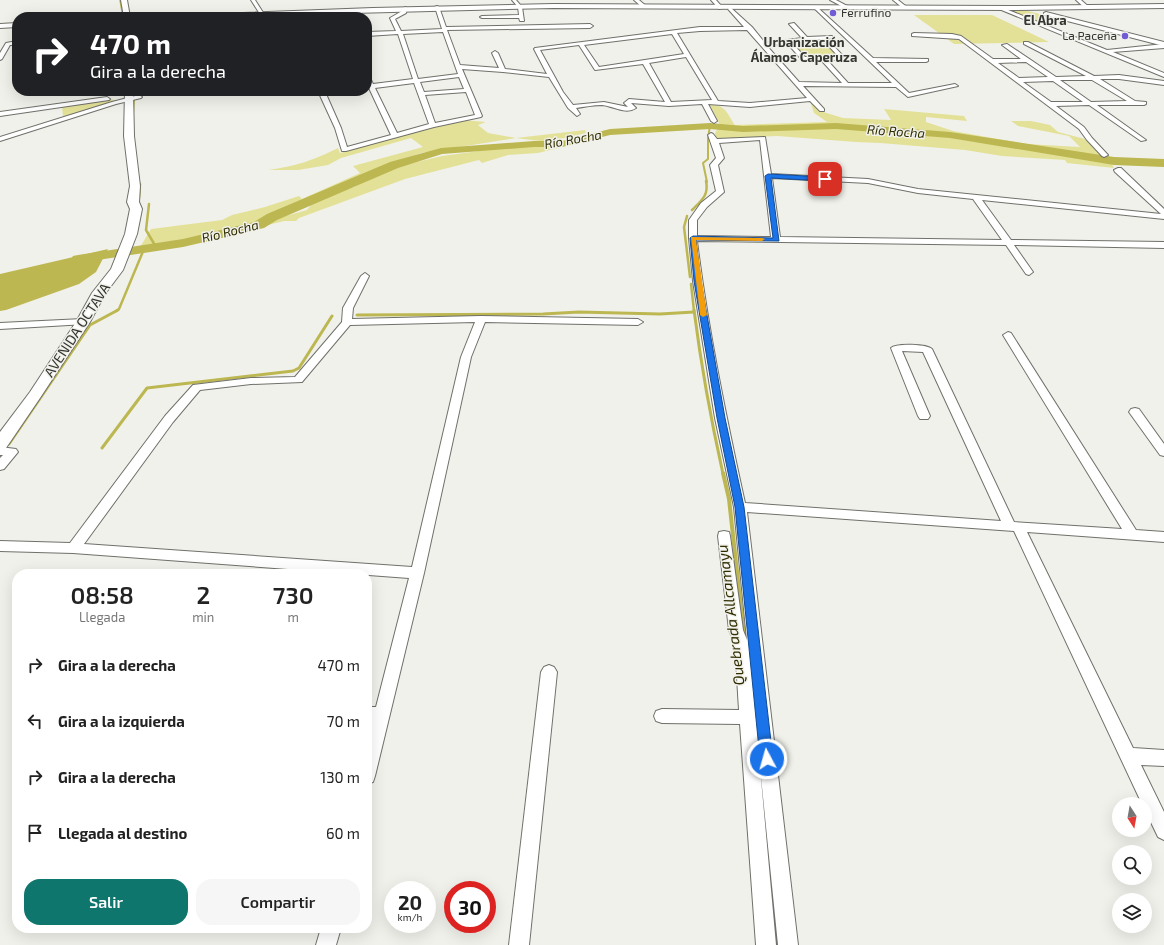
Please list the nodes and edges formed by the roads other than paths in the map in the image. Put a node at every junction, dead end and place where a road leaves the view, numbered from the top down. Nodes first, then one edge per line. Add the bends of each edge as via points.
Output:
1 (117, 0) edge
2 (124, 0) edge
3 (253, 0) edge
4 (433, 0) edge
5 (514, 0) edge
6 (636, 0) edge
7 (713, 0) edge
8 (832, 0) edge
9 (895, 0) edge
10 (1078, 0) edge
11 (644, 6) junction
12 (1164, 6) edge
13 (437, 7) junction
14 (520, 7) junction
15 (405, 8) junction
16 (721, 8) junction
17 (730, 8) junction
18 (817, 8) junction
19 (849, 8) junction
20 (906, 8) junction
21 (1001, 8) junction
22 (1024, 8) junction
23 (1088, 8) junction
24 (118, 11) dead end
25 (125, 12) edge
26 (261, 12) edge
27 (310, 12) edge
28 (521, 16) junction
29 (482, 17) dead end
30 (792, 24) dead end
31 (12, 25) edge
32 (0, 26) edge
33 (590, 26) dead end
34 (525, 27) junction
35 (750, 28) junction
36 (444, 30) junction
37 (400, 32) junction
38 (674, 33) junction
39 (372, 34) edge
40 (914, 35) dead end
41 (845, 36) junction
42 (823, 37) junction
43 (806, 38) junction
44 (788, 41) junction
45 (12, 44) edge
46 (580, 44) junction
47 (1005, 44) dead end
48 (1026, 44) dead end
49 (765, 45) junction
50 (1164, 45) edge
51 (1107, 51) junction
52 (495, 53) dead end
53 (688, 55) junction
54 (0, 58) edge
55 (823, 59) junction
56 (1055, 59) junction
57 (871, 60) junction
58 (926, 60) dead end
59 (1027, 60) junction
60 (993, 61) junction
61 (646, 63) junction
62 (458, 67) junction
63 (503, 70) junction
64 (462, 75) junction
65 (1164, 75) edge
66 (552, 76) junction
67 (1092, 77) junction
68 (1055, 79) junction
69 (416, 80) junction
70 (1018, 80) junction
71 (1164, 83) edge
72 (797, 84) junction
73 (846, 84) junction
74 (898, 85) junction
75 (955, 86) dead end
76 (372, 87) edge
77 (468, 90) junction
78 (372, 93) edge
79 (421, 94) junction
80 (126, 96) edge
81 (130, 96) edge
82 (133, 96) edge
83 (133, 96) edge
84 (324, 96) edge
85 (811, 99) junction
86 (704, 102) junction
87 (716, 102) junction
88 (1091, 103) junction
89 (1134, 103) junction
90 (1144, 103) dead end
91 (669, 104) junction
92 (1050, 104) junction
93 (570, 107) junction
94 (822, 110) dead end
95 (0, 114) edge
96 (577, 114) dead end
97 (714, 121) dead end
98 (433, 125) junction
99 (395, 136) junction
100 (0, 138) edge
101 (1143, 140) dead end
102 (1104, 155) dead end
103 (1118, 170) dead end
104 (768, 176) junction
105 (975, 196) junction
106 (142, 201) junction
107 (1164, 213) edge
108 (1164, 217) edge
109 (693, 238) junction
110 (776, 240) junction
111 (1009, 244) junction
112 (1164, 246) edge
113 (1029, 272) dead end
114 (365, 276) dead end
115 (481, 319) junction
116 (83, 322) junction
117 (347, 322) junction
118 (638, 322) dead end
119 (0, 326) edge
120 (1008, 335) dead end
121 (1135, 412) dead end
122 (924, 416) dead end
123 (0, 444) edge
124 (0, 451) edge
125 (1164, 452) edge
126 (0, 466) edge
127 (740, 507) junction
128 (1013, 525) junction
129 (1132, 534) junction
130 (724, 536) dead end
131 (1164, 536) edge
132 (0, 546) edge
133 (73, 548) junction
134 (362, 569) edge
135 (372, 570) edge
136 (417, 573) junction
137 (549, 672) dead end
138 (374, 715) edge
139 (662, 716) dead end
140 (748, 717) junction
141 (372, 732) edge
142 (1128, 756) junction
143 (1164, 758) edge
144 (1164, 831) edge
145 (330, 933) edge
146 (326, 945) edge
147 (518, 945) edge
148 (766, 945) edge
149 (788, 945) edge

1 - 24 main road
2 - 25 main road
3 - 26 street
4 - 13 main road
5 - 14 street
6 - 11 street
7 - 16 street
8 - 19 street
9 - 20 street
10 - 23 street
11 - 14 main road
11 - 16 main road
12 - 23 main road
13 - 14 main road
13 - 15 main road
13 - 36 street
14 - 28 street
15 - 27 main road
15 - 37 street via 404,12 392,18
16 - 17 main road
17 - 18 main road
17 - 35 street
18 - 19 main road
18 - 41 street
19 - 20 main road
20 - 21 main road
21 - 22 main road
21 - 51 street
22 - 23 main road
22 - 50 main road
28 - 29 street
28 - 34 street
30 - 43 street
31 - 32 street
33 - 34 street
34 - 36 street
35 - 38 street via 700,29
35 - 49 street
36 - 37 street
36 - 62 street
37 - 39 street
37 - 69 street
38 - 46 street
38 - 53 street
40 - 60 street via 961,38
41 - 42 street
41 - 57 street
42 - 43 street
42 - 55 street via 842,58
43 - 44 street
44 - 49 street
44 - 55 street via 804,59
45 - 54 street via 8,44
46 - 61 street via 597,69
46 - 66 street via 537,49
47 - 59 street
48 - 56 street
49 - 72 street
50 - 51 street
51 - 65 street
52 - 63 street
53 - 61 street
53 - 87 street
55 - 73 street
56 - 59 street
56 - 67 street
57 - 58 street
57 - 74 street
59 - 60 street
59 - 68 street
60 - 70 street
61 - 91 street
62 - 63 street
62 - 64 street
63 - 66 street
64 - 69 street
64 - 77 street
66 - 93 street
67 - 68 street
67 - 71 street via 1119,77
67 - 89 street
68 - 70 street
68 - 88 street
69 - 76 street
69 - 79 street
70 - 92 street
72 - 73 street
72 - 85 street
73 - 74 street
74 - 75 street via 908,95
77 - 79 street
77 - 98 street via 479,116
78 - 99 street
79 - 98 street
80 - 95 street
81 - 100 street
82 - 106 main road, AVENIDA OCTAVA via 144,176
83 - 106 main road, AVENIDA OCTAVA via 129,136 135,186 133,202
84 - 99 street via 338,128 344,150
85 - 87 street via 746,105 725,105
85 - 94 street
86 - 87 street
86 - 91 street
86 - 97 street
88 - 89 street
88 - 92 street
88 - 101 street
89 - 90 street
91 - 93 street via 638,100 627,103 633,108 630,109 609,104
92 - 102 street via 1082,128
93 - 96 street
98 - 99 street
103 - 107 street
104 - 105 street via 868,181 918,191
104 - 109 street via 763,138 714,138 720,158 714,165 720,192 704,205 693,220
104 - 110 street
105 - 108 street
105 - 111 street
106 - 116 main road, AVENIDA OCTAVA via 118,270 99,293
109 - 110 street
109 - 127 street via 721,418
110 - 111 street
111 - 112 street
111 - 113 street
114 - 117 street via 348,308
115 - 117 street
115 - 118 street
115 - 136 street via 466,357
116 - 119 street
116 - 123 main road, AVENIDA OCTAVA
117 - 133 street via 298,380 251,381 197,387 169,419
120 - 129 street
121 - 125 street
122 - 128 street via 896,348 927,349
124 - 126 street via 12,452
127 - 128 street
127 - 149 street
128 - 129 street
128 - 142 street
129 - 131 street
130 - 140 street via 736,630 742,644
132 - 133 street
133 - 134 street
135 - 136 street
136 - 138 street
137 - 147 street
138 - 141 street
139 - 140 street
140 - 148 street
142 - 143 street
142 - 144 street
145 - 146 street

